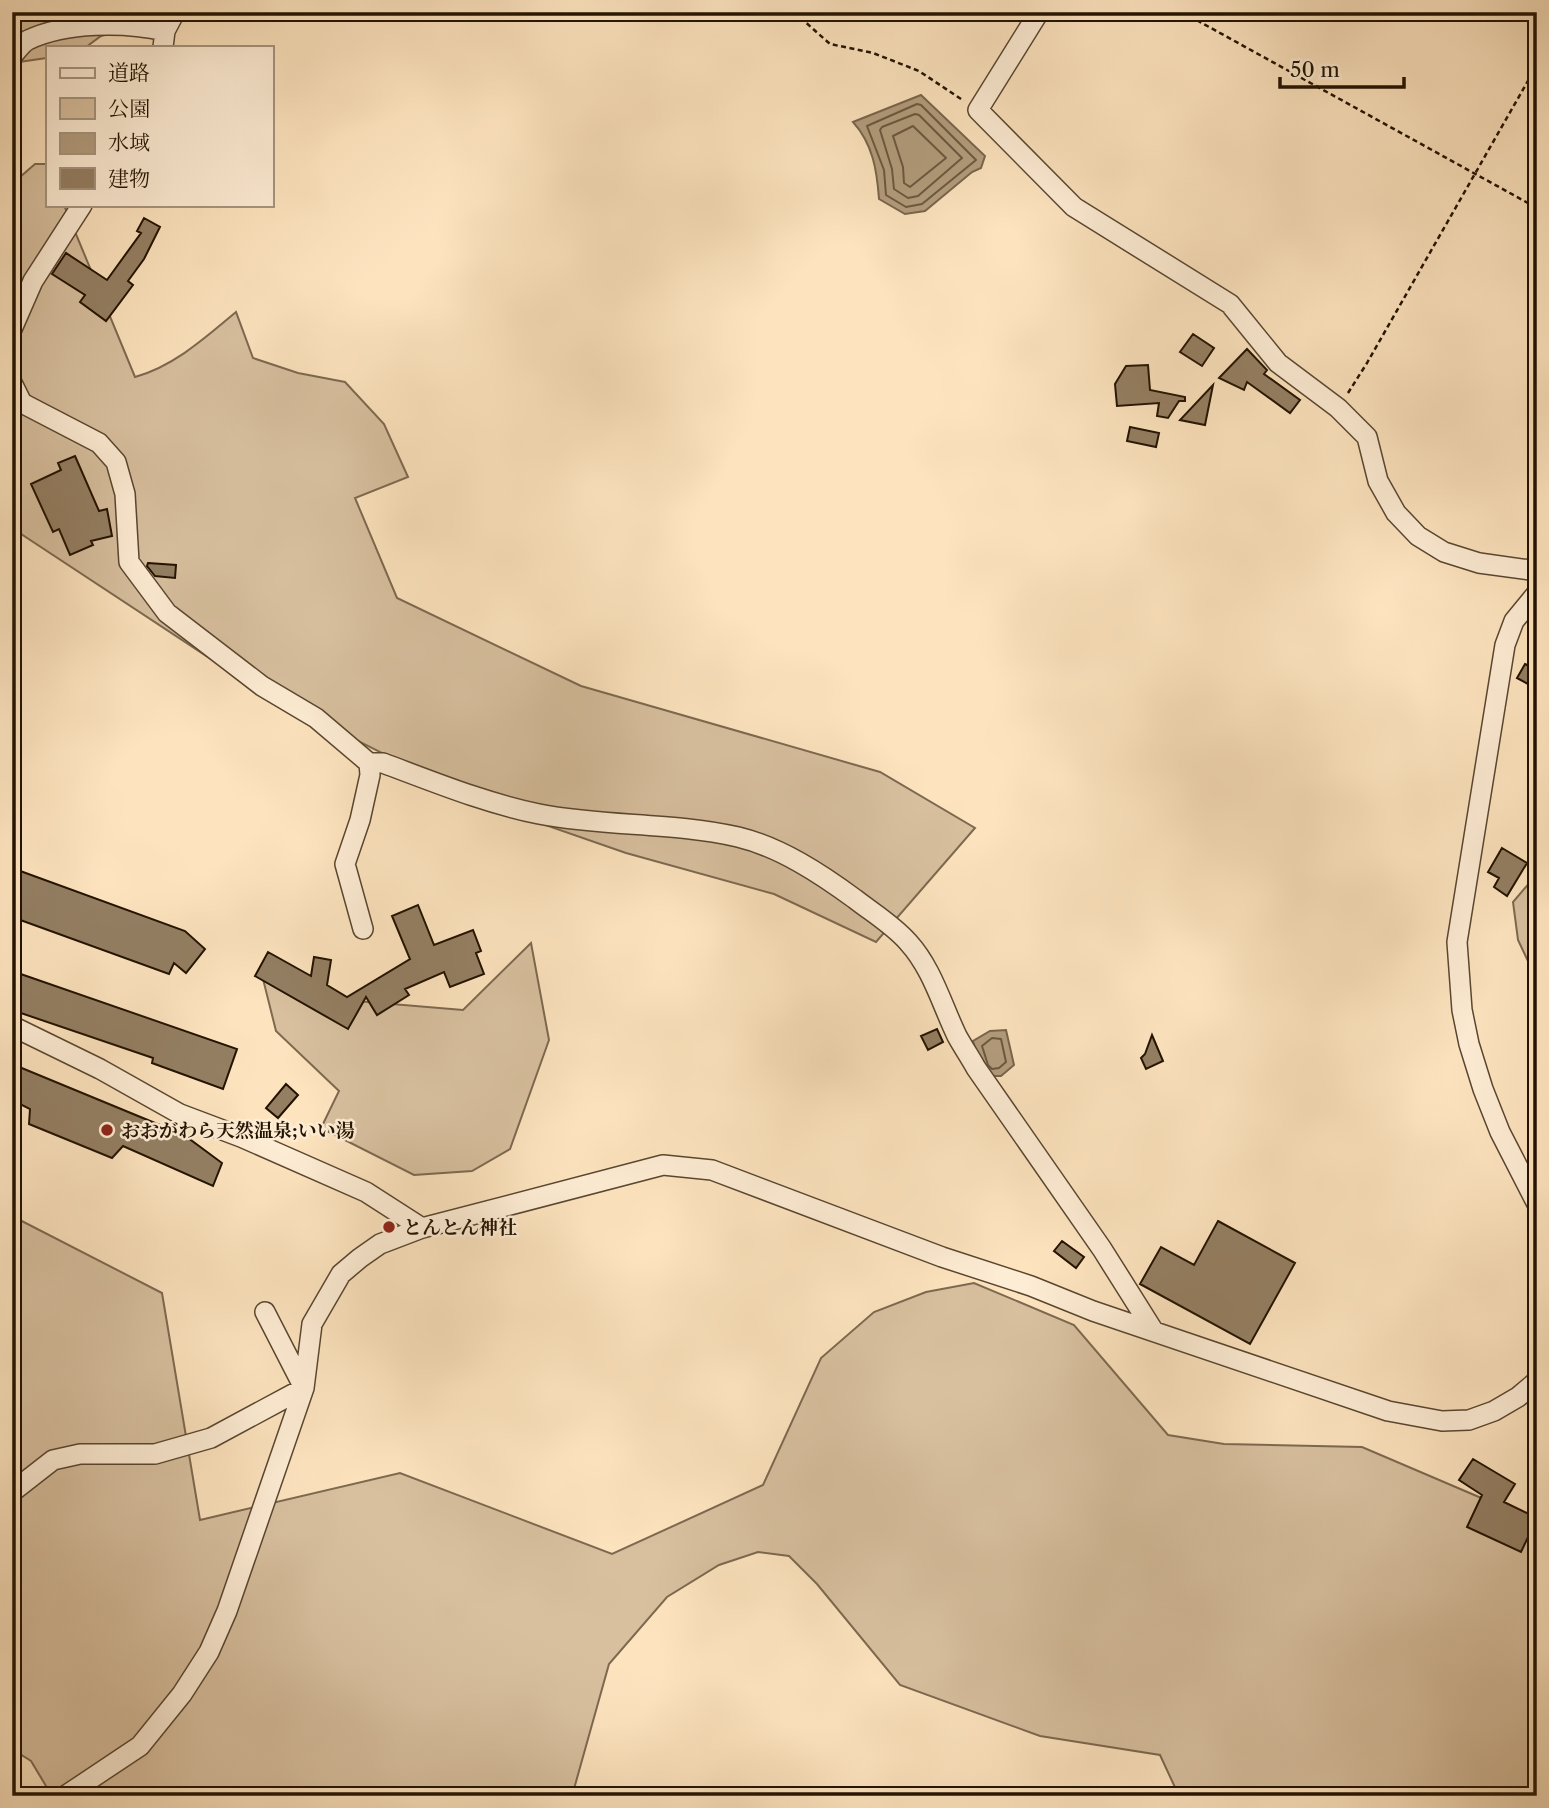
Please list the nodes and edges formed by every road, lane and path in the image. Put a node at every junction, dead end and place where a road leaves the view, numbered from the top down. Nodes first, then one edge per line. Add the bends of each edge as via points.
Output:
1 (175, 12) edge
2 (794, 12) edge
3 (1040, 12) edge
4 (1182, 12) edge
5 (164, 39) edge
6 (12, 56) edge
7 (1537, 65) edge
8 (978, 110) junction
9 (1476, 174) junction
10 (81, 206) edge
11 (1537, 208) edge
12 (33, 281) junction
13 (12, 292) edge
14 (12, 329) edge
15 (12, 383) edge
16 (1338, 408) junction
17 (1537, 571) edge
18 (1537, 593) edge
19 (369, 763) junction
20 (363, 929) dead end
21 (12, 1027) edge
22 (1537, 1204) edge
23 (422, 1228) junction
24 (265, 1312) dead end
25 (1153, 1330) junction
26 (1537, 1381) edge
27 (304, 1388) junction
28 (12, 1492) edge
29 (65, 1796) edge

1 - 5 street
2 - 8 path via 830,44 873,53 919,71
3 - 8 street
4 - 9 path
5 - 6 street via 104,25 70,27 26,41
7 - 9 path
8 - 16 street via 1074,206 1230,304 1279,363
9 - 11 path
9 - 16 path
10 - 12 street
12 - 13 street
12 - 14 street
15 - 19 street via 22,403 99,443 116,462 125,494 129,562 167,613 262,686 316,719
16 - 17 street via 1367,437 1378,481 1396,513 1419,536 1455,556
18 - 22 street via 1514,621 1504,645 1457,942 1469,1044 1500,1132
19 - 20 street via 360,820 345,864
19 - 25 street via 383,762 477,798 536,813 740,837 831,881 909,943 976,1068
21 - 23 street via 180,1114 366,1192
23 - 25 street via 663,1165 712,1170
23 - 27 street via 380,1244 341,1274 312,1324
24 - 27 street
25 - 26 street via 1388,1411 1442,1421 1469,1420 1494,1411
27 - 28 street via 211,1438 166,1451 80,1454 53,1460
27 - 29 street via 209,1652 183,1694 140,1746

